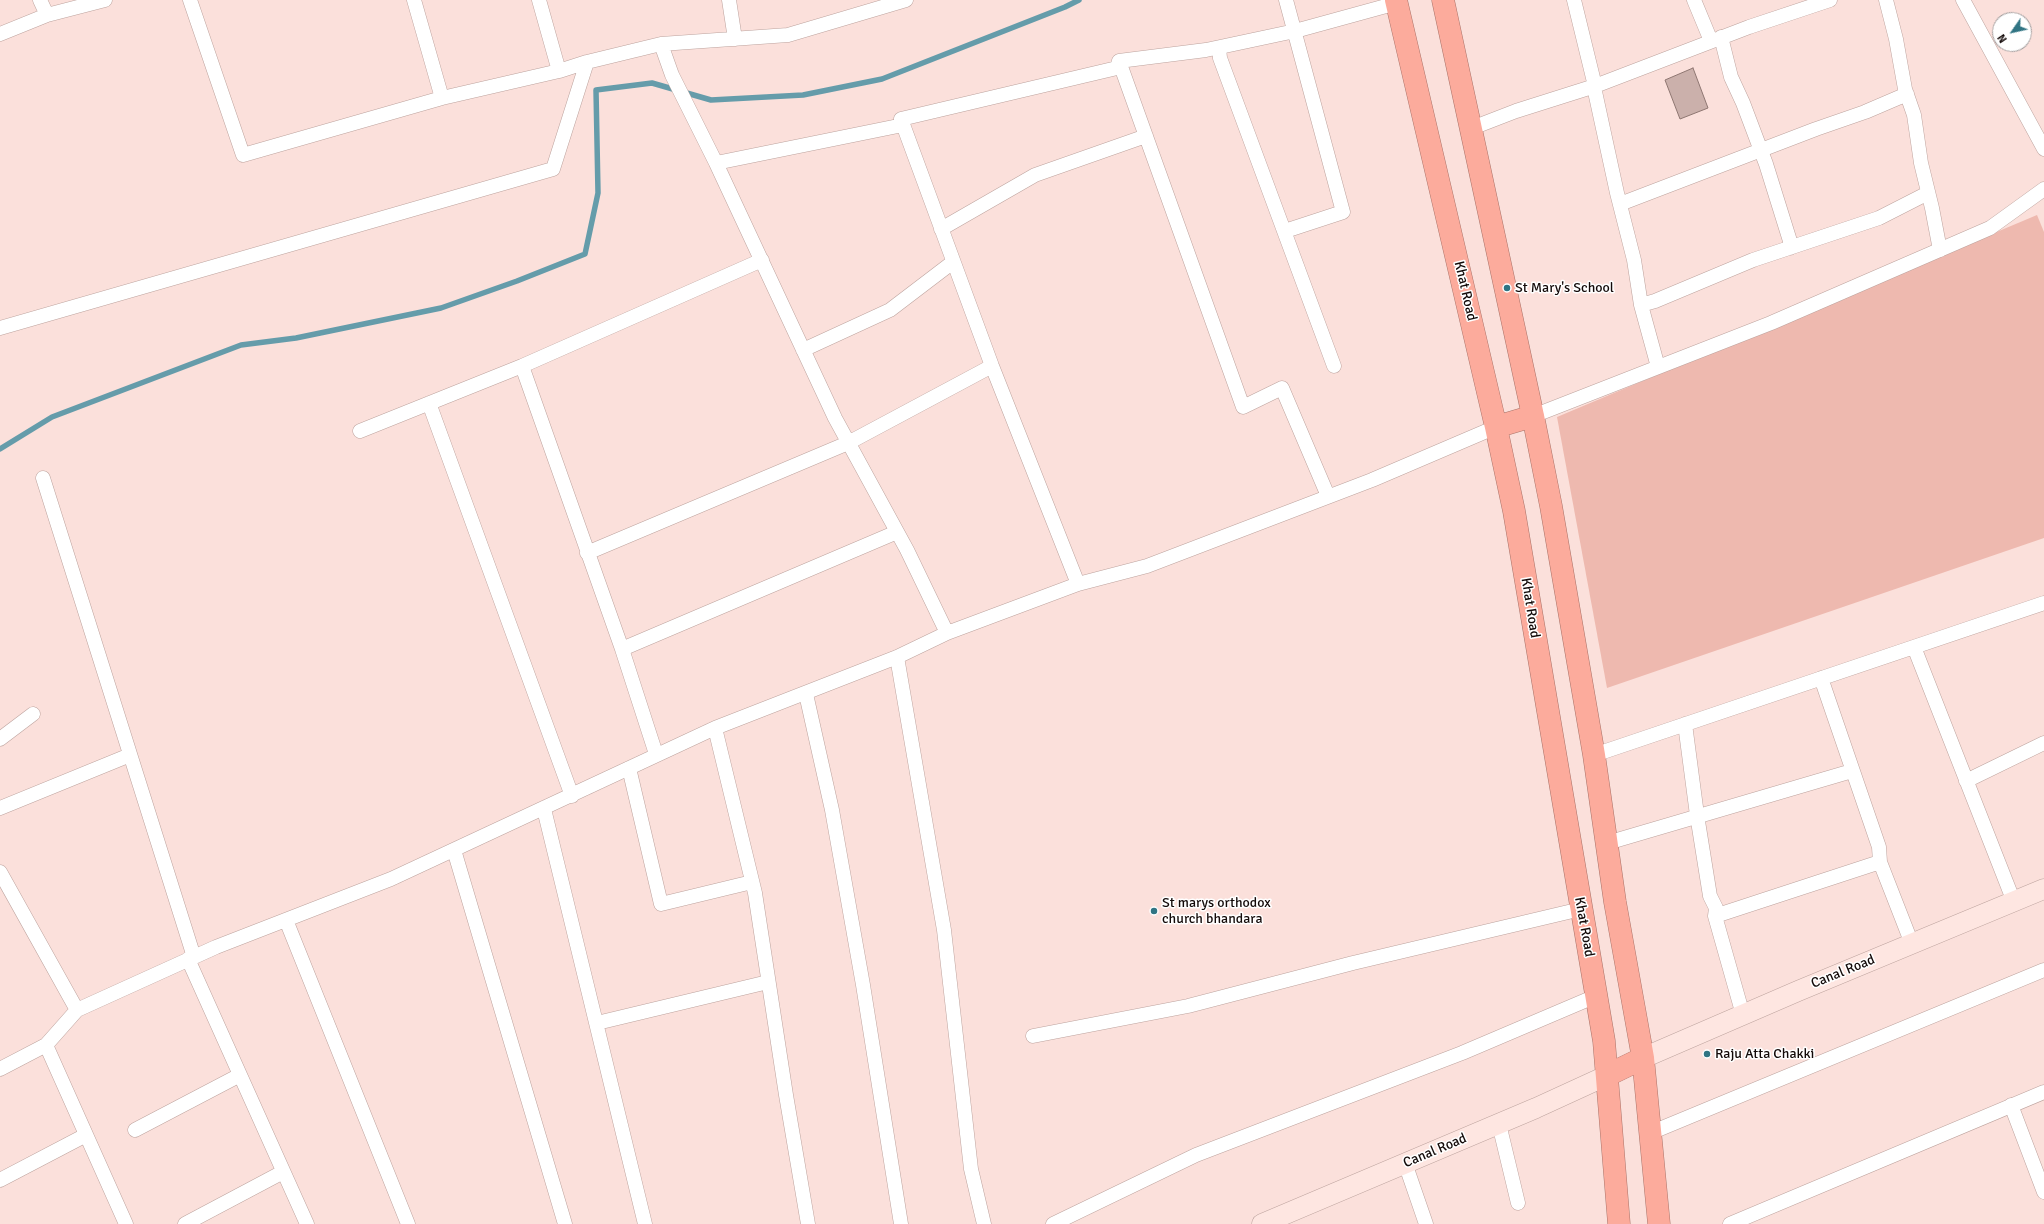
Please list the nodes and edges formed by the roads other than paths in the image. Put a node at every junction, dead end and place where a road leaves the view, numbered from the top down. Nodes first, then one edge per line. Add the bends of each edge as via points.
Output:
1 (40, 0) edge
2 (105, 0) edge
3 (190, 0) edge
4 (414, 0) edge
5 (539, 0) edge
6 (729, 0) edge
7 (906, 0) edge
8 (1286, 0) edge
9 (1443, 0) edge
10 (1574, 0) edge
11 (1694, 0) edge
12 (1830, 0) edge
13 (1886, 0) edge
14 (1963, 0) edge
15 (1396, 2) edge
16 (47, 15) junction
17 (1295, 31) junction
18 (0, 34) edge
19 (735, 39) junction
20 (1716, 39) junction
21 (661, 44) junction
22 (1219, 48) junction
23 (1119, 61) junction
24 (587, 62) junction
25 (559, 71) junction
26 (1594, 86) junction
27 (1907, 94) junction
28 (442, 98) junction
29 (903, 125) junction
30 (1472, 128) junction
31 (1146, 136) junction
32 (2044, 149) edge
33 (1760, 150) junction
34 (716, 163) junction
35 (2044, 190) edge
36 (1928, 193) junction
37 (1620, 204) junction
38 (941, 229) junction
39 (1285, 232) junction
40 (1790, 248) junction
41 (1940, 250) junction
42 (762, 260) junction
43 (953, 262) junction
44 (1641, 304) junction
45 (0, 328) edge
46 (803, 350) junction
47 (522, 366) junction
48 (992, 366) junction
49 (1334, 366) dead end
50 (1658, 367) junction
51 (429, 403) junction
52 (1533, 416) junction
53 (1496, 426) junction
54 (360, 431) dead end
55 (848, 442) junction
56 (43, 478) dead end
57 (1328, 496) junction
58 (897, 532) junction
59 (587, 553) junction
60 (1078, 584) junction
61 (2044, 603) edge
62 (947, 633) junction
63 (1914, 647) junction
64 (622, 649) junction
65 (896, 657) junction
66 (1821, 678) junction
67 (806, 694) junction
68 (33, 714) dead end
69 (1685, 724) junction
70 (715, 728) junction
71 (0, 739) edge
72 (2044, 743) edge
73 (656, 754) junction
74 (130, 755) junction
75 (1594, 755) junction
76 (629, 768) junction
77 (1852, 772) junction
78 (1966, 781) junction
79 (572, 796) junction
80 (0, 808) edge
81 (544, 809) junction
82 (1697, 815) junction
83 (1607, 842) junction
84 (454, 850) junction
85 (1880, 862) junction
86 (0, 872) edge
87 (752, 882) junction
88 (2044, 889) edge
89 (2014, 902) junction
90 (1581, 909) junction
91 (1715, 916) junction
92 (286, 920) junction
93 (1912, 944) junction
94 (191, 958) junction
95 (2044, 970) edge
96 (768, 982) junction
97 (1596, 996) junction
98 (77, 1010) junction
99 (1743, 1015) junction
100 (597, 1023) junction
101 (1033, 1036) dead end
102 (46, 1045) junction
103 (1643, 1058) junction
104 (0, 1069) edge
105 (240, 1075) junction
106 (1608, 1075) junction
107 (2044, 1092) edge
108 (2011, 1106) junction
109 (1499, 1124) junction
110 (135, 1130) dead end
111 (1650, 1132) junction
112 (86, 1135) junction
113 (1405, 1163) junction
114 (283, 1172) junction
115 (0, 1180) edge
116 (2044, 1192) edge
117 (1518, 1203) dead end
118 (126, 1224) edge
119 (185, 1224) edge
120 (307, 1224) edge
121 (408, 1224) edge
122 (565, 1224) edge
123 (645, 1224) edge
124 (808, 1224) edge
125 (901, 1224) edge
126 (984, 1224) edge
127 (1053, 1224) edge
128 (1262, 1224) edge
129 (1426, 1224) edge
130 (1619, 1224) edge
131 (1659, 1224) edge
132 (1730, 1224) edge

1 - 16 street
2 - 16 street
3 - 28 street via 242,155
4 - 28 street
5 - 25 street
6 - 19 street
7 - 19 street via 788,35
8 - 17 street
9 - 30 highway
10 - 26 street
11 - 20 street
12 - 20 street
13 - 27 street
14 - 32 street
15 - 17 street
15 - 53 highway, Khat Road
16 - 18 street
17 - 22 street
17 - 39 street via 1343,212
19 - 21 street
20 - 26 street
20 - 33 street
21 - 24 street
21 - 34 street via 672,75
22 - 23 street
22 - 39 street via 1220,58
23 - 29 street via 1117,68 901,119
23 - 31 street
24 - 25 street
24 - 45 street via 553,169
25 - 28 street
26 - 30 street
26 - 37 street
27 - 33 street
27 - 36 street via 1914,114
29 - 34 street
29 - 38 street
30 - 52 highway
31 - 38 street via 1036,175
31 - 57 street via 1243,407 1282,388
33 - 37 street
33 - 40 street via 1775,191
34 - 42 street
35 - 41 street via 1990,228
36 - 40 street via 1879,218
36 - 41 street
37 - 44 street via 1634,260
38 - 43 street
39 - 49 street
40 - 44 street via 1753,260 1655,301
41 - 50 street
42 - 46 street
42 - 47 street
43 - 46 street via 890,310
43 - 48 street
44 - 50 street
46 - 55 street
47 - 51 street
47 - 59 street
48 - 55 street
48 - 60 street
50 - 52 street
51 - 54 street
51 - 79 street
52 - 53 highway
52 - 75 highway
53 - 57 street via 1372,480
53 - 90 highway, Khat Road via 1514,511
55 - 58 street
55 - 59 street
56 - 74 street
57 - 60 street via 1147,566
58 - 62 street
58 - 64 street
59 - 64 street
60 - 62 street
61 - 63 street
62 - 65 street
63 - 66 street
63 - 78 street
64 - 73 street
65 - 67 street
65 - 126 street via 944,930 971,1169
66 - 69 street
66 - 77 street
67 - 70 street
67 - 125 street via 834,818
68 - 71 street
69 - 75 street
69 - 82 street
70 - 73 street
70 - 87 street
72 - 78 street
73 - 76 street
74 - 80 street
74 - 94 street
75 - 83 highway
76 - 79 street
76 - 87 street via 661,904
77 - 82 street
77 - 85 street via 1879,847
78 - 89 street
79 - 81 street
81 - 84 street
81 - 100 street
82 - 83 street
82 - 91 street via 1710,896 1716,908
83 - 103 highway
84 - 92 street via 391,879
84 - 122 street
85 - 91 street
85 - 93 street
86 - 98 street
87 - 96 street
88 - 89 street, Canal Road
89 - 93 street, Canal Road
90 - 97 highway, Khat Road
90 - 101 street via 1353,963 1188,1006
91 - 99 street
92 - 94 street
92 - 121 street
93 - 99 street, Canal Road
94 - 98 street
94 - 105 street
95 - 111 street
96 - 100 street
96 - 124 street
97 - 106 highway, Khat Road
97 - 127 street via 1462,1053 1196,1155
98 - 102 street
99 - 103 street, Canal Road
100 - 123 street
102 - 104 street
102 - 112 street
103 - 106 highway
103 - 111 highway
105 - 110 street
105 - 114 street
106 - 109 street, Canal Road
106 - 130 highway, Khat Road
107 - 108 street
108 - 116 street
108 - 132 street
109 - 113 street, Canal Road
109 - 117 street
111 - 131 highway
112 - 115 street
112 - 118 street
113 - 128 street, Canal Road
113 - 129 street
114 - 119 street
114 - 120 street

